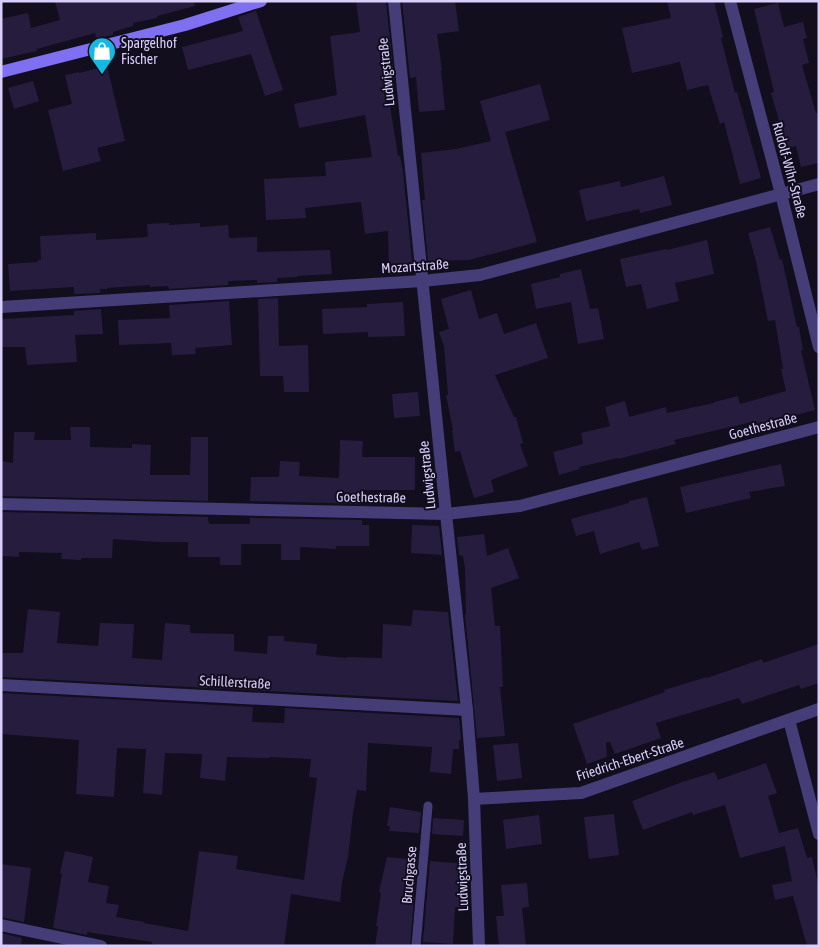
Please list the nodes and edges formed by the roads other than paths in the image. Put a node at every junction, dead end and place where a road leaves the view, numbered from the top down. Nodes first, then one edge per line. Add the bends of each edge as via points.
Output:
1 (260, 1) edge
2 (394, 1) edge
3 (730, 1) edge
4 (1, 72) edge
5 (819, 184) edge
6 (781, 194) junction
7 (422, 281) junction
8 (1, 307) edge
9 (819, 347) edge
10 (819, 427) edge
11 (1, 504) edge
12 (446, 514) junction
13 (1, 685) edge
14 (819, 709) edge
15 (466, 710) junction
16 (789, 720) junction
17 (474, 800) junction
18 (428, 806) dead end
19 (819, 834) edge
20 (1, 925) edge
21 (101, 946) edge
22 (416, 946) edge
23 (479, 946) edge

1 - 4 main road via 185,25
2 - 7 street, Ludwigstraße
3 - 6 street, Rudolf-Wihr-Straße
5 - 6 street, Mozartstraße
6 - 7 street, Mozartstraße via 480,275
6 - 9 street, Rudolf-Wihr-Straße
7 - 8 street, Mozartstraße
7 - 12 street, Ludwigstraße
10 - 12 street, Goethestraße via 520,506
11 - 12 street, Goethestraße
12 - 15 street, Ludwigstraße
13 - 15 street, Schillerstraße
14 - 16 street, Friedrich-Ebert-Straße
15 - 17 street, Ludwigstraße
16 - 17 street, Friedrich-Ebert-Straße via 581,793
16 - 19 street
17 - 23 street, Ludwigstraße
18 - 22 lane, Bruchgasse
20 - 21 street

